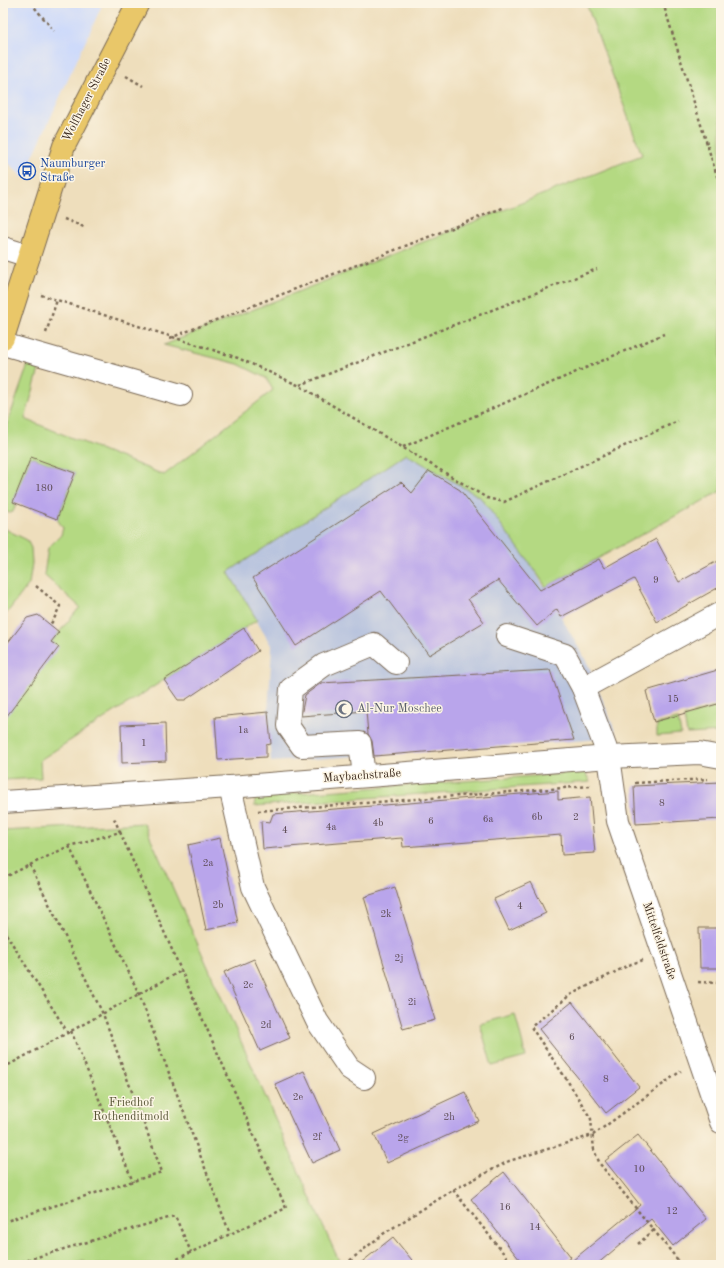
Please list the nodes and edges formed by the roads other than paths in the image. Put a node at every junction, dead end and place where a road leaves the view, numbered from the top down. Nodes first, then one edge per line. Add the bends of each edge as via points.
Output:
1 (138, 3) edge
2 (3, 248) edge
3 (29, 256) junction
4 (3, 338) edge
5 (3, 344) edge
6 (180, 395) dead end
7 (721, 614) edge
8 (507, 636) dead end
9 (396, 663) dead end
10 (583, 688) junction
11 (609, 757) junction
12 (721, 757) edge
13 (364, 776) junction
14 (230, 787) junction
15 (3, 802) edge
16 (364, 1078) dead end
17 (721, 1122) edge

1 - 3 main road, Wolfhager Straße via 64,146
2 - 3 street
3 - 4 main road, Wolfhager Straße
5 - 6 street
7 - 10 street
8 - 10 street, Mittelfeldstraße via 565,655
9 - 13 street via 374,644 324,665 291,689 288,726 302,746 360,743
10 - 11 street, Mittelfeldstraße
11 - 12 street, Maybachstraße via 699,753
11 - 13 street, Maybachstraße
11 - 17 street, Mittelfeldstraße via 618,821
13 - 14 street, Maybachstraße
14 - 15 street, Maybachstraße
14 - 16 street via 254,887 314,1014 349,1068

